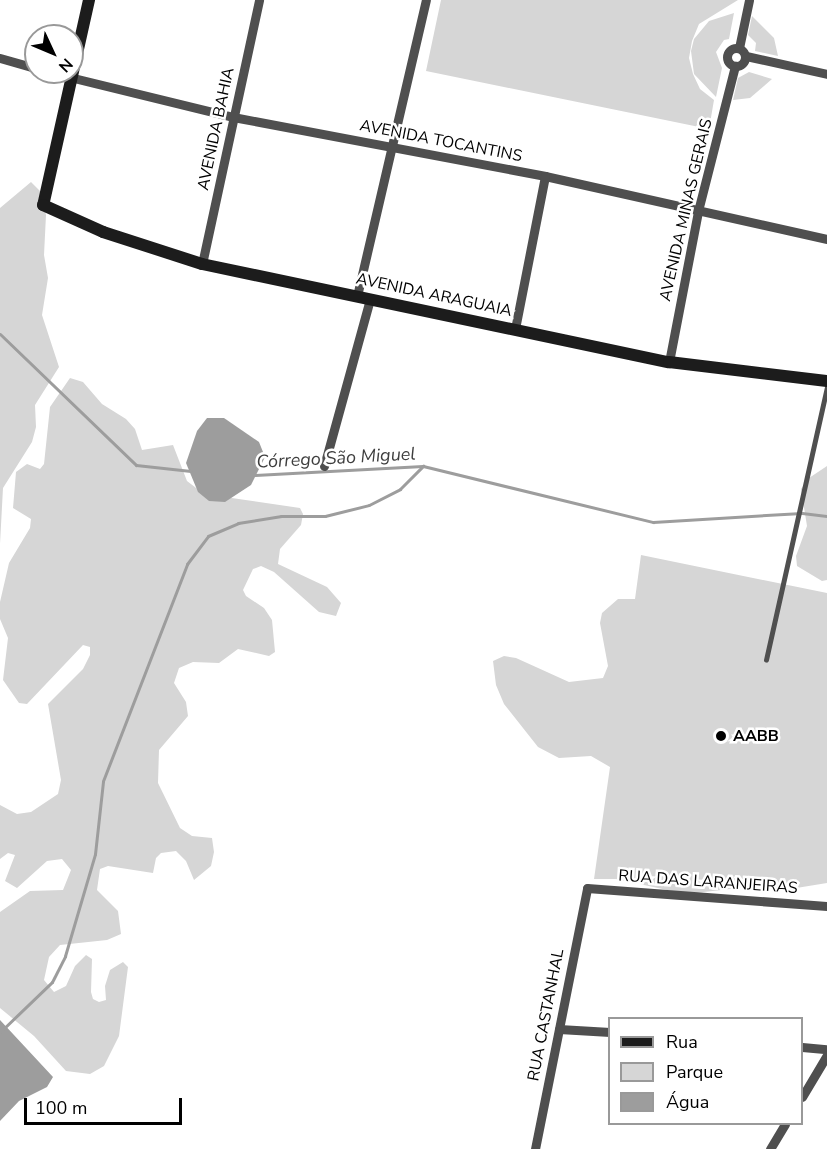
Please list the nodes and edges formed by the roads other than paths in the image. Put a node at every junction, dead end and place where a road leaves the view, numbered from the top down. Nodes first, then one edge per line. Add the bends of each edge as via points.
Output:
1 (89, 0) edge
2 (259, 0) edge
3 (426, 0) edge
4 (749, 0) edge
5 (83, 24) edge
6 (739, 48) junction
7 (746, 56) junction
8 (0, 58) edge
9 (24, 65) edge
10 (735, 66) junction
11 (827, 74) edge
12 (84, 81) edge
13 (70, 84) edge
14 (233, 117) junction
15 (393, 147) junction
16 (545, 176) junction
17 (698, 211) junction
18 (827, 239) edge
19 (202, 264) junction
20 (357, 296) junction
21 (370, 299) junction
22 (515, 329) junction
23 (669, 362) junction
24 (827, 381) edge
25 (827, 386) edge
26 (324, 466) dead end
27 (766, 660) dead end
28 (587, 888) joint
29 (827, 906) edge
30 (559, 1029) junction
31 (608, 1032) edge
32 (803, 1047) edge
33 (827, 1050) edge
34 (827, 1054) edge
35 (803, 1094) edge
36 (784, 1125) edge
37 (535, 1149) edge
38 (770, 1149) edge

1 - 5 street
2 - 14 street, AVENIDA BAHIA
3 - 15 street
4 - 6 street, AVENIDA MINAS GERAIS
6 - 7 street
6 - 10 street, AVENIDA MINAS GERAIS via 727,55
7 - 10 street via 742,64
7 - 11 street
8 - 9 street
10 - 17 street, AVENIDA MINAS GERAIS
12 - 14 street, AVENIDA TOCANTINS
13 - 19 street, AVENIDA ARAGUAIA via 43,205 103,232
14 - 15 street, AVENIDA TOCANTINS
14 - 19 street, AVENIDA BAHIA
15 - 16 street, AVENIDA TOCANTINS
15 - 20 street
16 - 17 street, AVENIDA TOCANTINS
16 - 22 street
17 - 18 street, AVENIDA TOCANTINS
17 - 23 street, AVENIDA MINAS GERAIS
19 - 20 street, AVENIDA ARAGUAIA
20 - 21 street, AVENIDA ARAGUAIA
21 - 22 street, AVENIDA ARAGUAIA
21 - 26 street
22 - 23 street, AVENIDA ARAGUAIA
23 - 24 street, AVENIDA ARAGUAIA
25 - 27 lane
28 - 29 street, RUA DAS LARANJEIRAS
28 - 30 street, RUA CASTANHAL
30 - 31 street
30 - 37 street, RUA CASTANHAL
32 - 33 street
34 - 35 street
36 - 38 street

